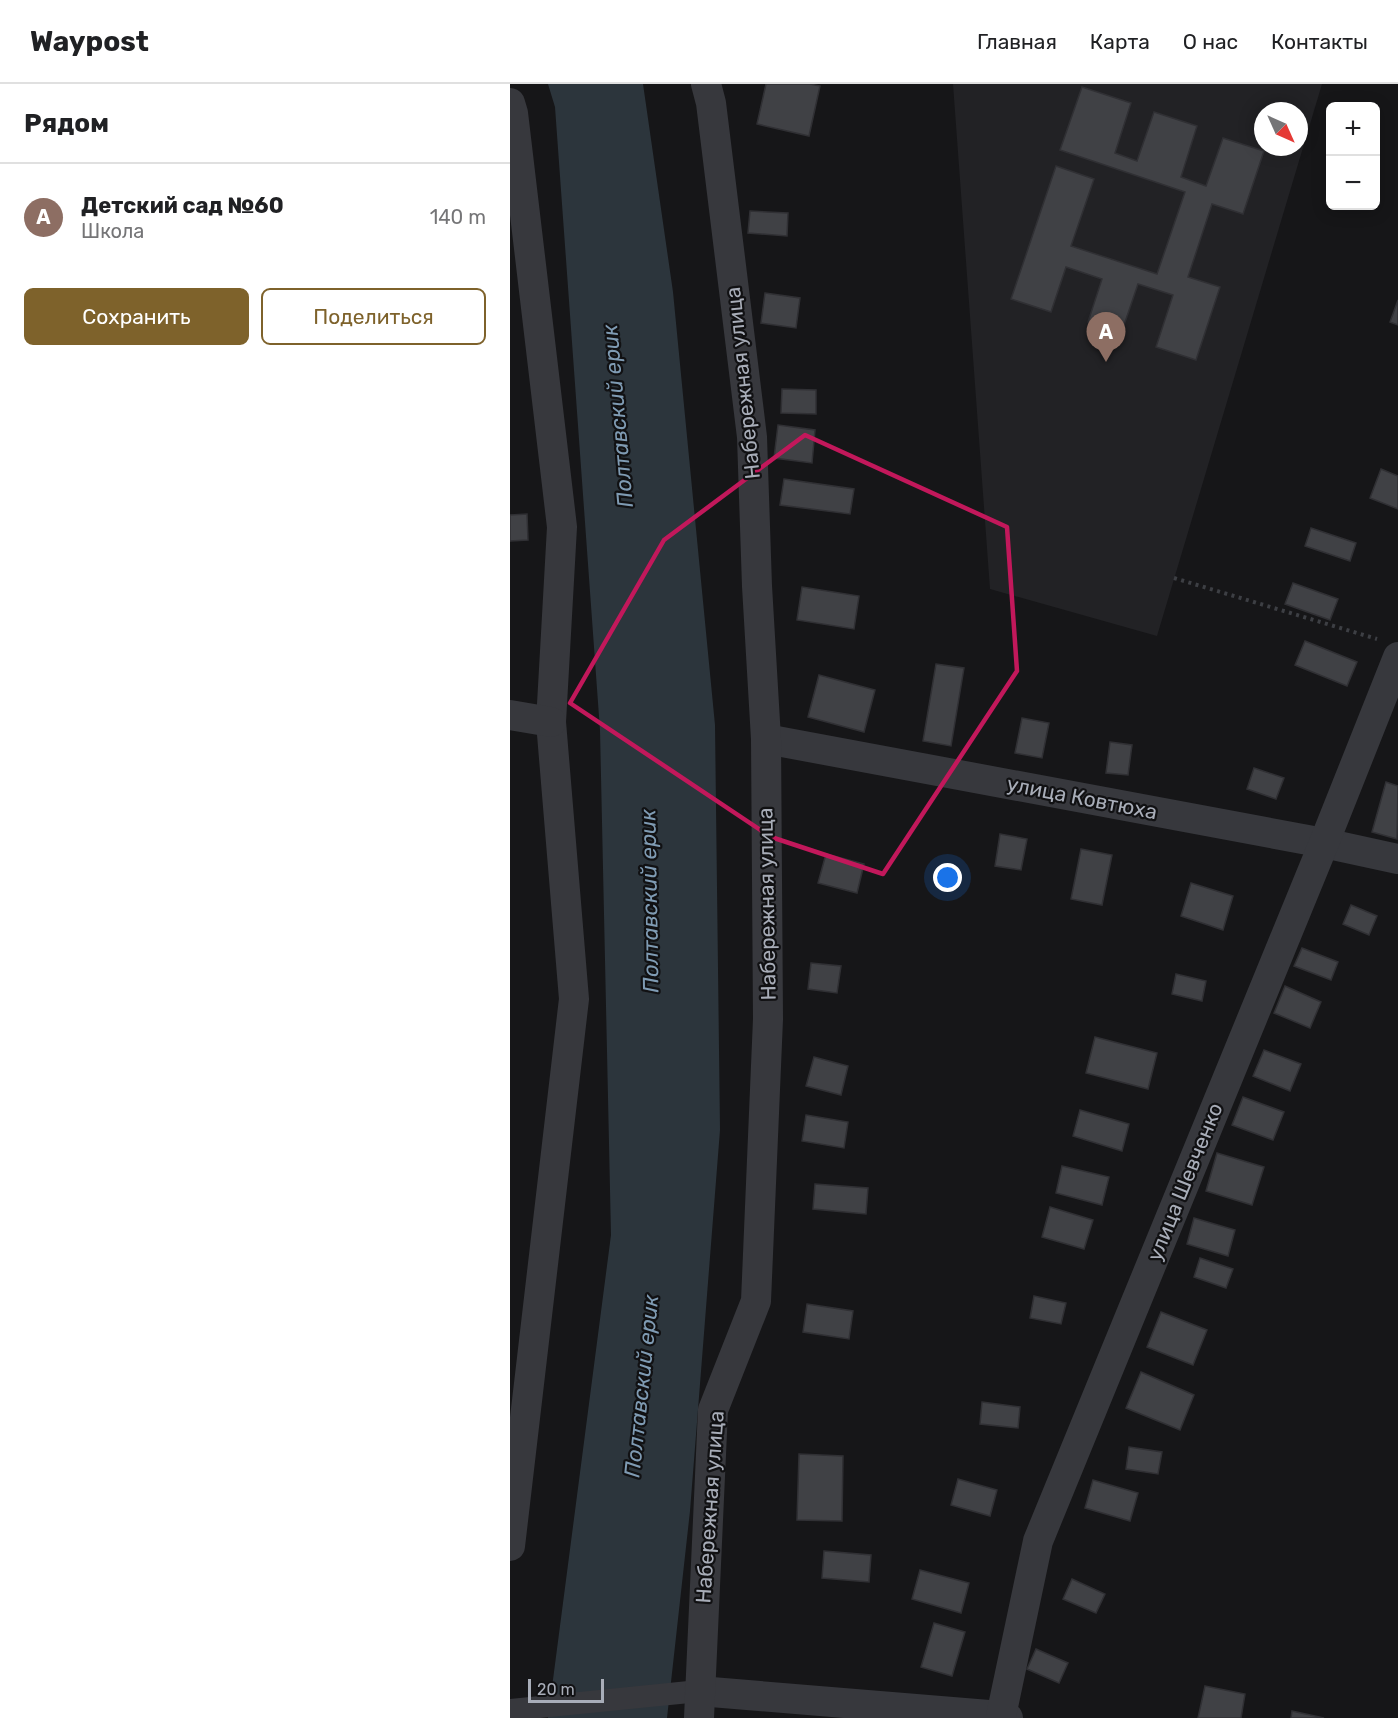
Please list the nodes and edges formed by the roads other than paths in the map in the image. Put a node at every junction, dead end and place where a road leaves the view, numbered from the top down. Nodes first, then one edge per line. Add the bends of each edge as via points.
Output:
1 (706, 84) edge
2 (510, 103) edge
3 (1392, 649) edge
4 (510, 715) edge
5 (551, 722) junction
6 (766, 740) junction
7 (1324, 843) junction
8 (1398, 859) edge
9 (510, 1546) edge
10 (699, 1704) edge
11 (510, 1710) edge
12 (1004, 1717) edge

1 - 6 street, Набережная улица via 752,437
2 - 5 street via 562,527
3 - 7 street, улица Шевченко
4 - 5 street
5 - 9 street via 574,999
6 - 7 street, улица Ковтюха
6 - 10 street, Набережная улица via 768,1019 756,1301 713,1410
7 - 8 street, улица Ковтюха
7 - 12 street, улица Шевченко via 1038,1541
10 - 11 street
10 - 12 street

